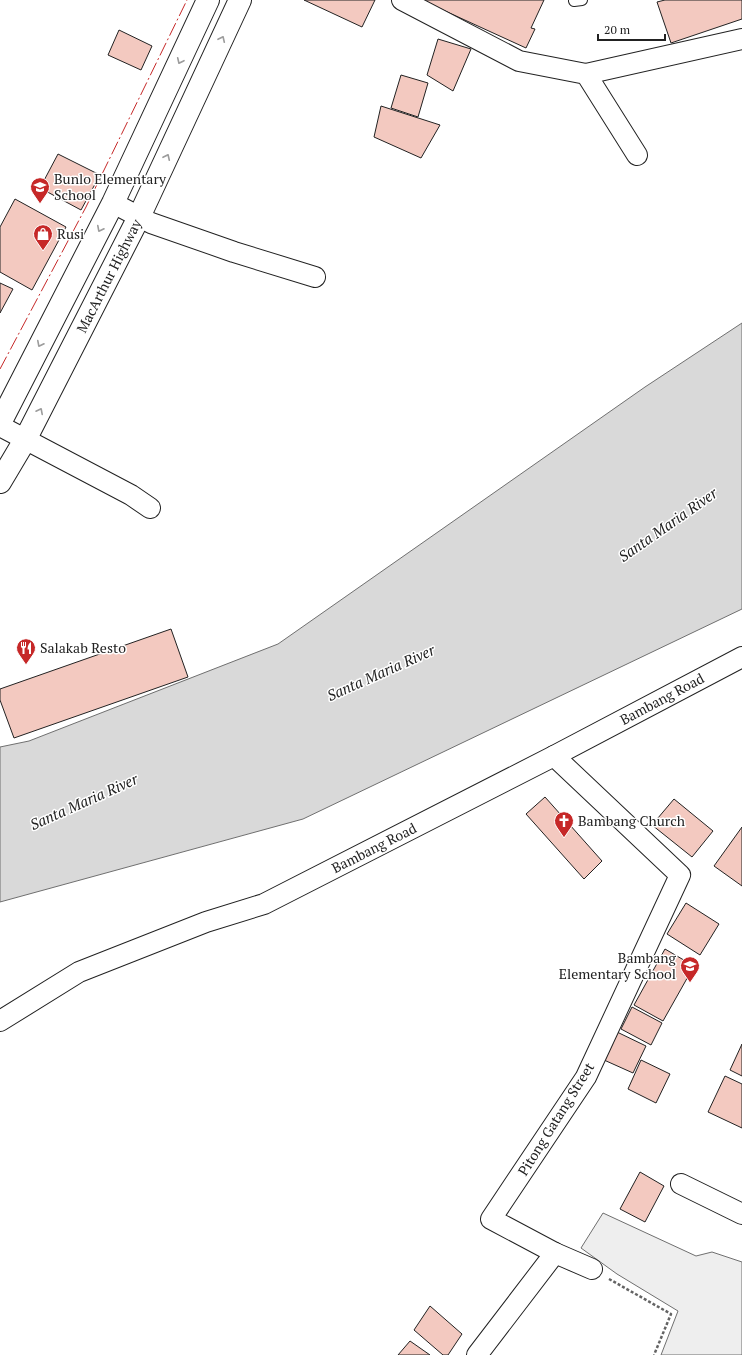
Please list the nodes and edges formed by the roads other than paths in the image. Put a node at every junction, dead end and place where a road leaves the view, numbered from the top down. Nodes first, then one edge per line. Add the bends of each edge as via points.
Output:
1 (208, 0) edge
2 (240, 0) edge
3 (402, 0) edge
4 (742, 39) edge
5 (586, 74) junction
6 (637, 155) dead end
7 (113, 204) junction
8 (139, 217) junction
9 (315, 277) dead end
10 (0, 423) edge
11 (0, 426) edge
12 (25, 440) junction
13 (0, 482) edge
14 (150, 508) dead end
15 (742, 657) edge
16 (554, 756) junction
17 (0, 1021) edge
18 (681, 1184) dead end
19 (742, 1214) edge
20 (554, 1253) junction
21 (592, 1269) road end
22 (477, 1355) edge

1 -> 7 highway
8 -> 2 highway, MacArthur Highway
3 - 5 street via 520,61
4 - 5 street
5 - 6 street
7 - 8 street
7 -> 10 highway
8 - 9 street via 220,247
12 -> 8 highway, MacArthur Highway
11 - 12 street
12 - 13 highway, MacArthur Highway
12 - 14 street via 131,495
15 - 16 street, Bambang Road
16 - 17 street, Bambang Road via 264,904 206,922 79,972
16 - 20 street, Pitong Gatang Street via 680,876 586,1077 491,1219
18 - 19 street
20 - 21 street, Pitong Gatang Street
20 - 22 street

